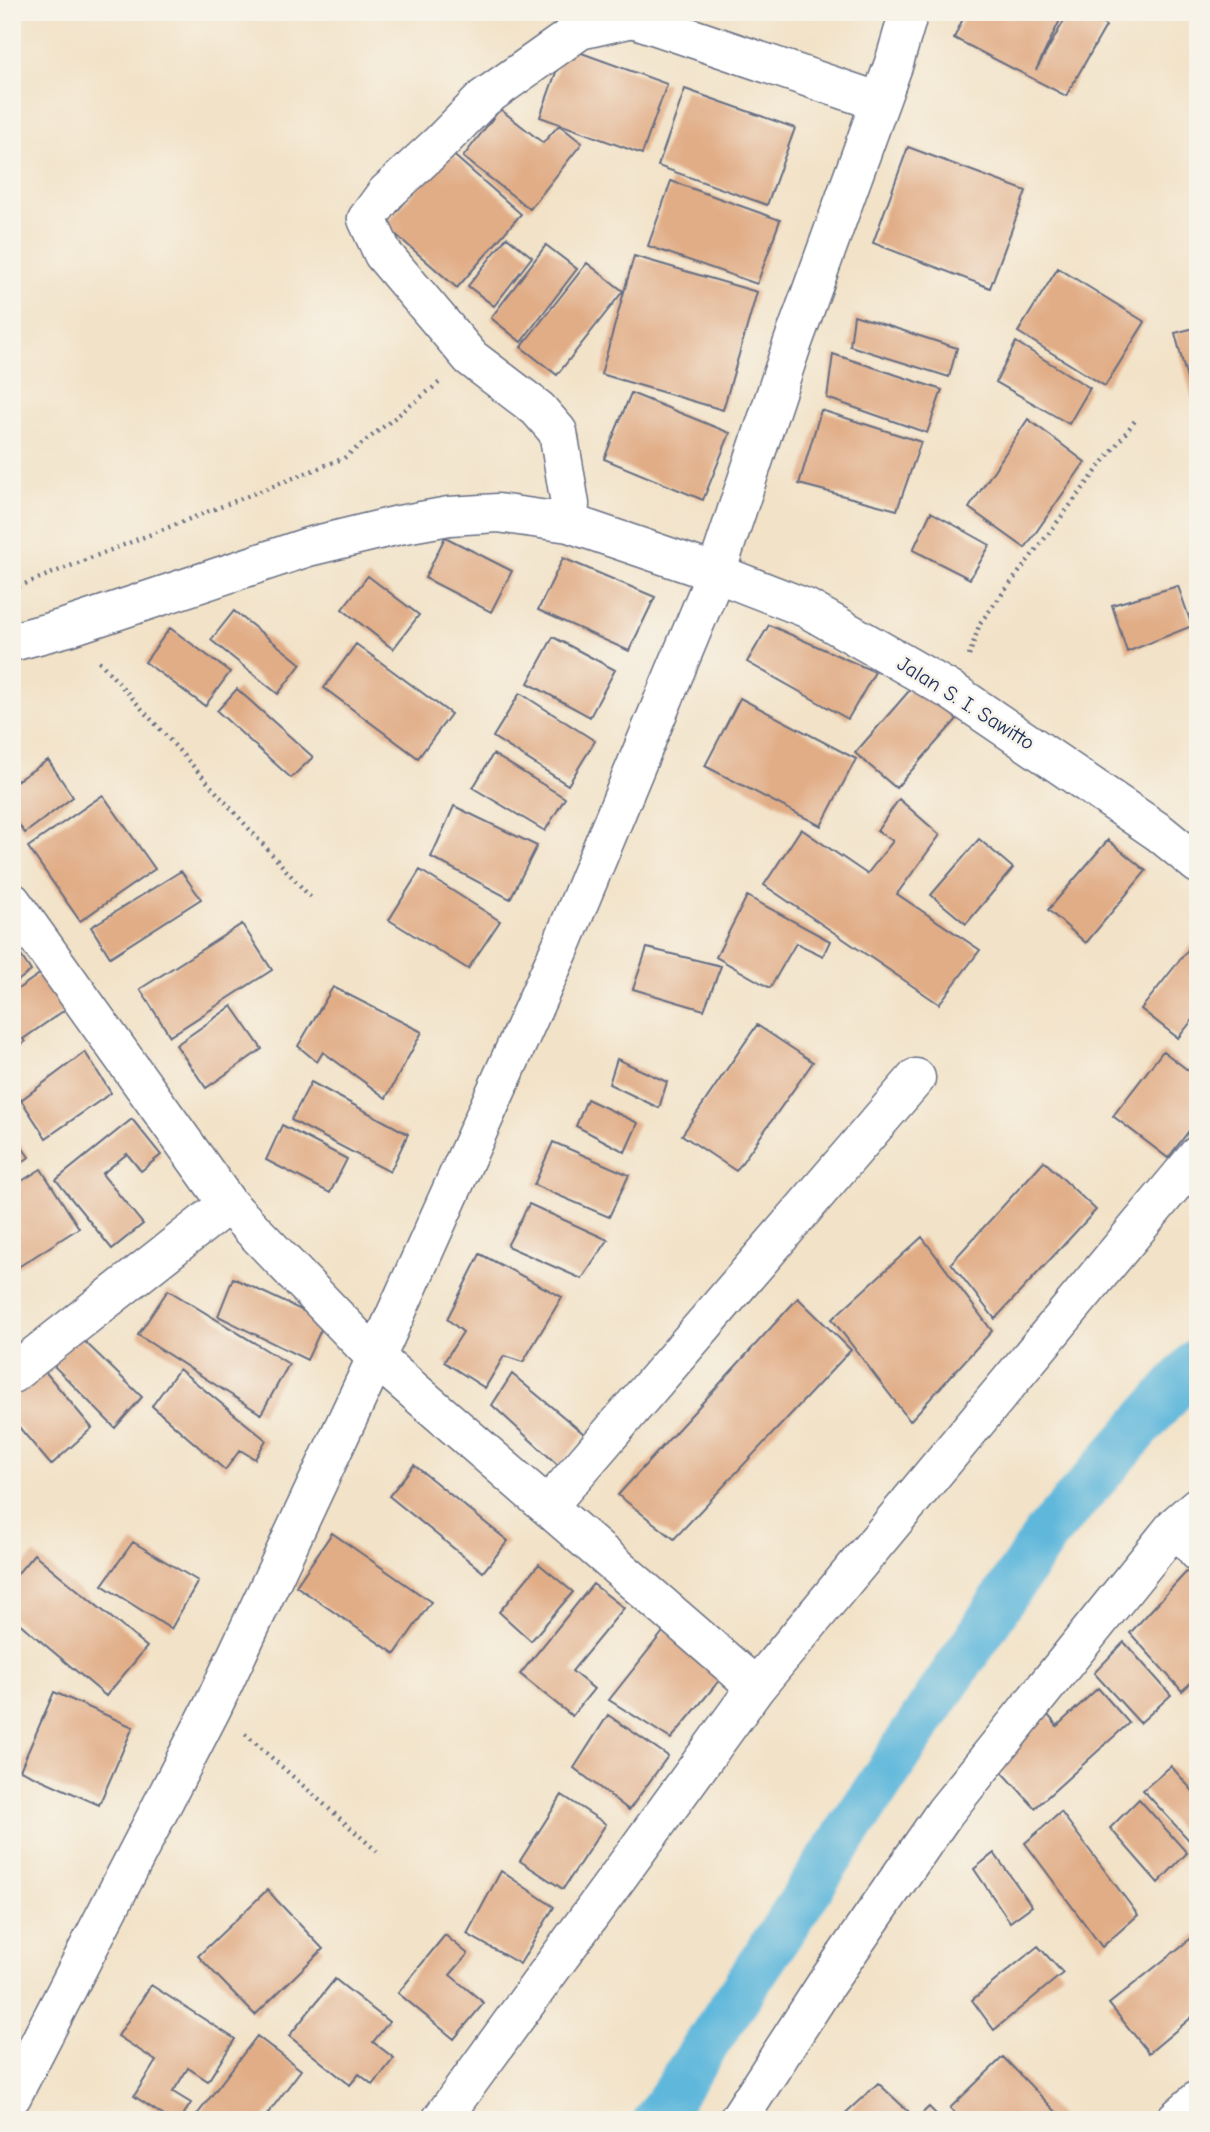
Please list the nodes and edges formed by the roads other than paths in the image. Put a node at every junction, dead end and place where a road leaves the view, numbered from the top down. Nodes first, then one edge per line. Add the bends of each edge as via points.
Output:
1 (909, 12) edge
2 (880, 102) junction
3 (569, 500) junction
4 (716, 573) junction
5 (12, 642) edge
6 (1198, 864) edge
7 (12, 902) edge
8 (916, 1078) dead end
9 (1198, 1155) edge
10 (228, 1204) junction
11 (376, 1358) junction
12 (12, 1374) edge
13 (548, 1506) junction
14 (1190, 1528) edge
15 (756, 1686) junction
16 (16, 2073) edge
17 (1198, 2100) edge
18 (441, 2120) edge
19 (738, 2120) edge
20 (1175, 2120) edge

1 - 2 street
2 - 3 street via 633,18 580,30 484,98 386,193 367,219 383,254 471,358 538,409 558,432
2 - 4 street
3 - 4 street, Jalan S. I. Sawitto
3 - 5 street, Jalan S. I. Sawitto via 399,525 308,547
4 - 6 street, Jalan S. I. Sawitto via 806,608 917,670 1020,736
4 - 11 street via 559,951
7 - 10 street
8 - 13 street
9 - 15 street
10 - 11 street
10 - 12 street
11 - 13 street
11 - 16 street via 213,1706
13 - 15 street
14 - 19 street via 945,1812
15 - 18 street
17 - 20 street

